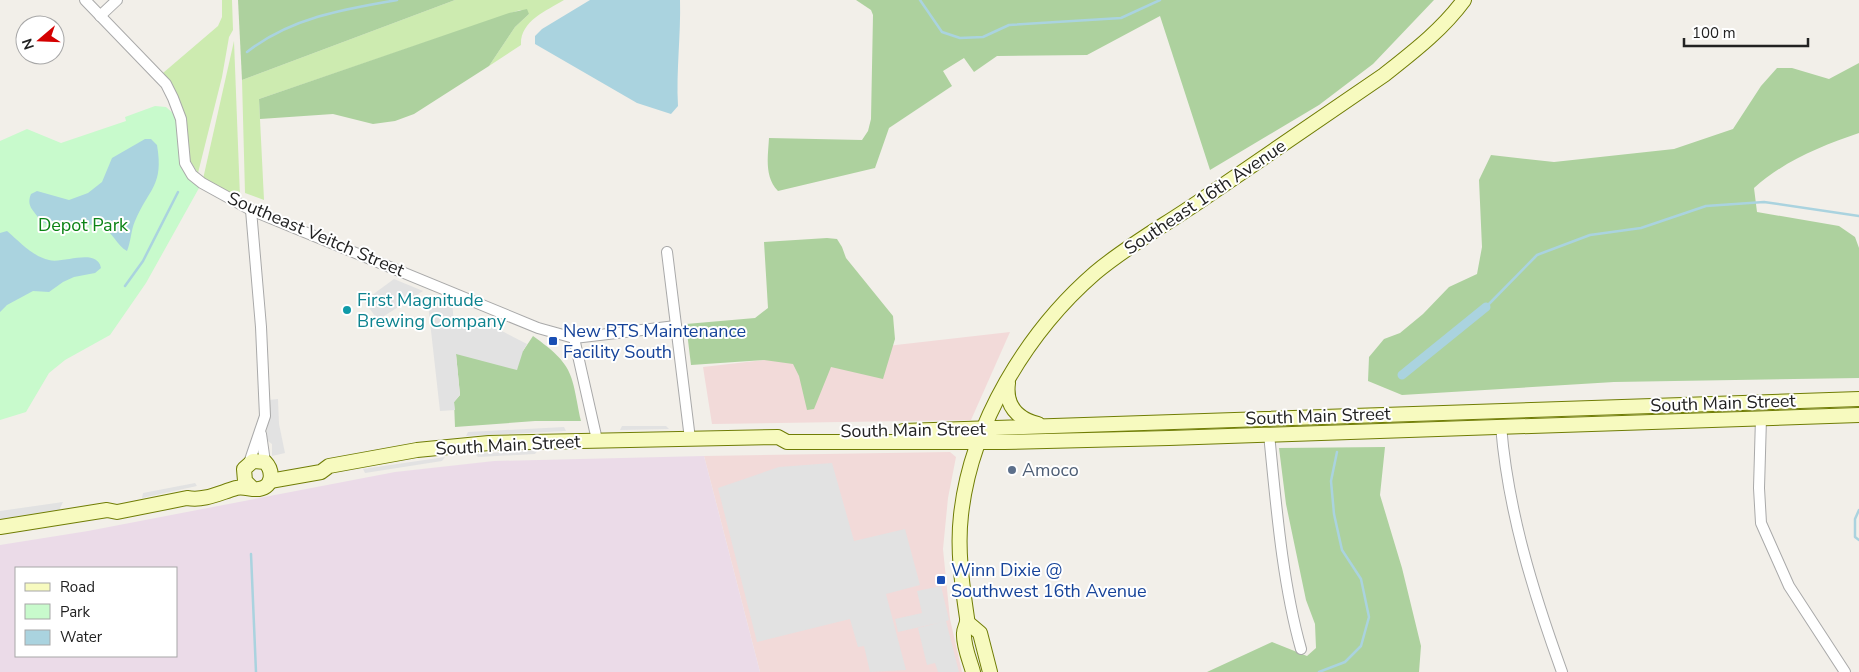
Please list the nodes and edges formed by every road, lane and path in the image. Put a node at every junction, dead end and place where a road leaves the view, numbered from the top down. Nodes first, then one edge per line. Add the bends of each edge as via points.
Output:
1 (85, 0) edge
2 (117, 0) edge
3 (1464, 0) edge
4 (100, 16) junction
5 (251, 210) junction
6 (667, 252) dead end
7 (676, 326) junction
8 (574, 338) junction
9 (1010, 377) junction
10 (1859, 399) edge
11 (1762, 401) junction
12 (1502, 410) junction
13 (1859, 415) edge
14 (1270, 418) junction
15 (1761, 418) junction
16 (1171, 420) junction
17 (1045, 426) junction
18 (1501, 426) junction
19 (261, 433) junction
20 (1269, 434) junction
21 (982, 435) junction
22 (1168, 438) junction
23 (690, 439) junction
24 (597, 440) junction
25 (267, 464) junction
26 (329, 466) junction
27 (246, 468) junction
28 (270, 481) junction
29 (251, 487) junction
30 (187, 498) junction
31 (117, 512) junction
32 (0, 528) edge
33 (0, 536) edge
34 (968, 622) junction
35 (1301, 649) dead end
36 (973, 672) edge
37 (990, 672) edge
38 (1562, 672) edge
39 (1845, 672) edge

1 - 4 street
2 - 4 street
3 - 9 main road, Southeast 16th Avenue via 1423,45 1384,75 1097,272 1046,322
4 - 5 street, Southeast Veitch Street via 166,84 181,119 185,163 198,181
5 - 8 street, Southeast Veitch Street via 538,328
5 - 19 street via 265,411
6 - 7 street
7 - 8 street
7 - 23 street
8 - 24 street
9 - 17 main road via 1008,394 1012,408 1022,419
9 - 21 main road, Southeast 16th Avenue
10 - 11 main road, South Main Street
11 - 12 main road, South Main Street
11 - 15 main road
12 - 14 main road, South Main Street
12 - 18 main road
13 - 15 main road, South Main Street
14 - 16 main road, South Main Street
14 - 20 main road
15 - 18 main road, South Main Street
15 - 39 street via 1761,523 1789,586
16 - 17 main road, South Main Street
16 - 22 main road
17 - 21 main road, South Main Street
18 - 20 main road, South Main Street
18 - 38 street via 1505,475 1524,557
19 - 25 street via 261,450
19 - 27 street
20 - 22 main road, South Main Street
20 - 35 street via 1293,622
21 - 22 main road, South Main Street
21 - 23 main road, South Main Street via 786,432 778,437
21 - 34 main road, Southeast 16th Avenue via 968,474 960,516 960,563
23 - 24 main road, South Main Street
24 - 26 main road, South Main Street via 449,446
25 - 26 main road, South Main Street via 286,469 319,464
25 - 27 main road via 257,460
25 - 28 main road via 272,474
26 - 28 main road, South Main Street via 321,472
27 - 29 main road via 245,481
27 - 30 main road via 224,483
28 - 29 main road via 260,489
29 - 30 main road via 198,500
30 - 31 main road
31 - 32 main road via 107,510
31 - 33 main road via 108,518
34 - 36 main road, Southeast 16th Avenue via 964,634
34 - 37 main road via 980,633

